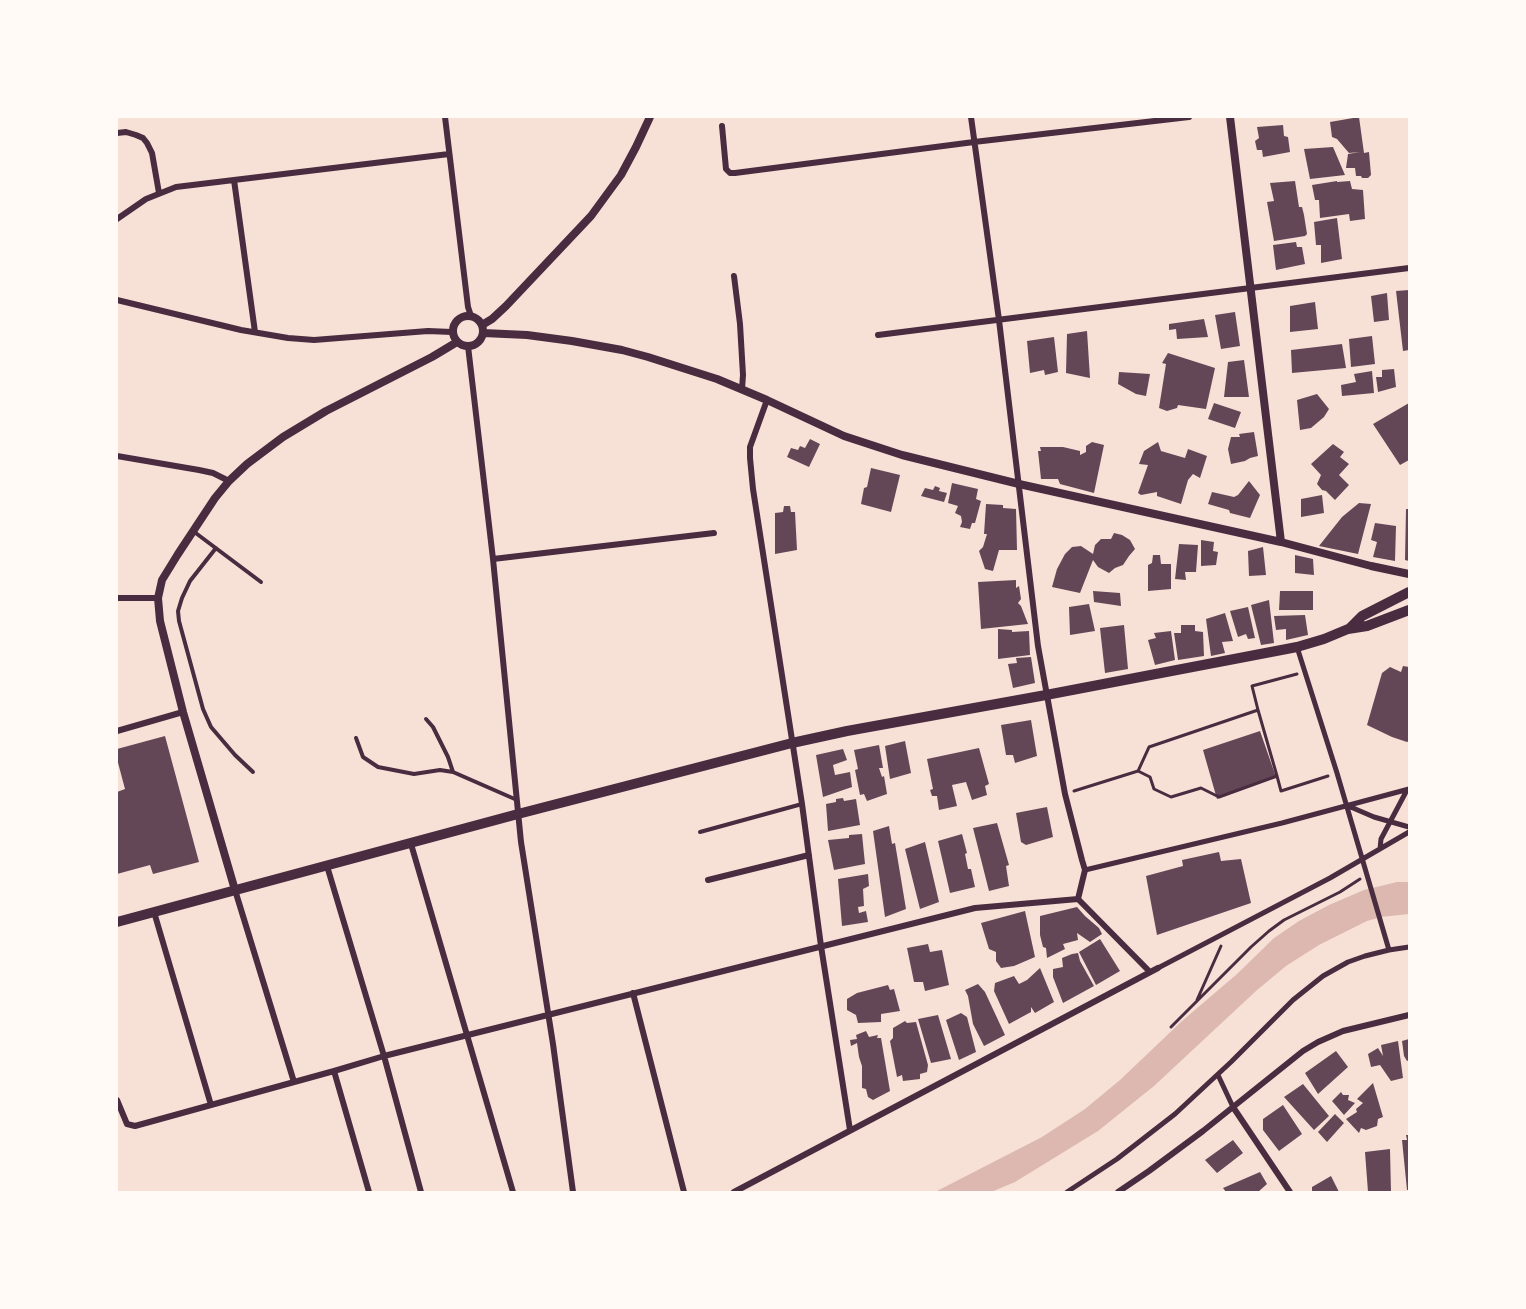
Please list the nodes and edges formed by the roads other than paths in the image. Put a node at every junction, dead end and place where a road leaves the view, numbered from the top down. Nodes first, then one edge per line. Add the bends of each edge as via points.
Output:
1 (445, 117) edge
2 (650, 117) edge
3 (971, 117) edge
4 (1189, 117) edge
5 (1230, 117) edge
6 (722, 126) dead end
7 (117, 133) edge
8 (974, 142) junction
9 (449, 154) junction
10 (234, 180) junction
11 (159, 193) junction
12 (117, 219) edge
13 (1409, 268) edge
14 (734, 276) dead end
15 (1250, 288) junction
16 (117, 300) edge
17 (471, 316) junction
18 (999, 320) junction
19 (482, 329) junction
20 (452, 332) junction
21 (255, 333) junction
22 (878, 335) dead end
23 (457, 342) junction
24 (468, 346) junction
25 (742, 389) junction
26 (767, 400) junction
27 (117, 456) edge
28 (229, 481) junction
29 (1019, 484) junction
30 (193, 531) junction
31 (714, 533) dead end
32 (1281, 542) junction
33 (216, 548) junction
34 (492, 559) junction
35 (1409, 574) edge
36 (261, 582) dead end
37 (1409, 592) edge
38 (117, 598) edge
39 (158, 598) junction
40 (1409, 610) edge
41 (1348, 629) junction
42 (1297, 647) junction
43 (1046, 695) junction
44 (183, 712) junction
45 (426, 719) dead end
46 (117, 731) edge
47 (357, 738) dead end
48 (792, 743) junction
49 (253, 772) dead end
50 (453, 772) junction
51 (1408, 790) edge
52 (517, 800) junction
53 (802, 804) junction
54 (1346, 806) junction
55 (519, 814) junction
56 (1390, 821) junction
57 (1409, 827) edge
58 (700, 832) dead end
59 (1409, 832) edge
60 (411, 844) junction
61 (1380, 849) junction
62 (809, 855) junction
63 (1362, 860) junction
64 (327, 866) junction
65 (1085, 870) junction
66 (708, 880) dead end
67 (235, 890) junction
68 (1078, 899) junction
69 (154, 912) junction
70 (117, 922) edge
71 (821, 946) junction
72 (1409, 947) edge
73 (1389, 950) junction
74 (1158, 968) joint
75 (1150, 972) junction
76 (633, 993) junction
77 (548, 1014) junction
78 (1409, 1015) edge
79 (467, 1034) junction
80 (384, 1056) junction
81 (334, 1071) junction
82 (1218, 1075) junction
83 (294, 1082) junction
84 (117, 1100) edge
85 (211, 1105) junction
86 (1233, 1107) junction
87 (850, 1130) junction
88 (369, 1192) edge
89 (421, 1192) edge
90 (513, 1192) edge
91 (573, 1192) edge
92 (684, 1192) edge
93 (734, 1192) edge
94 (1067, 1192) edge
95 (1118, 1192) edge
96 (1290, 1192) edge

1 - 9 street
2 - 19 street via 621,175 591,216
3 - 8 street
4 - 8 street
5 - 15 street
6 - 8 street via 726,169 730,173
7 - 11 street via 136,135 149,146
8 - 18 street
9 - 10 street
9 - 17 street
10 - 11 street via 176,187
10 - 21 street
11 - 12 street
13 - 15 street
14 - 25 street
15 - 18 street
15 - 32 street
16 - 21 street
17 - 19 street
17 - 20 street via 458,319
18 - 22 street
18 - 29 street
19 - 24 street via 479,341
19 - 25 street via 622,350
20 - 21 street via 314,340
20 - 23 street
23 - 24 street
23 - 28 street via 283,437
24 - 34 street
25 - 26 street
26 - 29 street via 869,445
26 - 48 street via 750,447 750,458
27 - 28 street via 213,473
28 - 30 street
29 - 32 street
29 - 43 street
30 - 33 lane
30 - 39 street via 162,580
31 - 34 street
32 - 35 street
33 - 36 lane
33 - 49 lane via 190,581 178,611 179,621 211,727
34 - 52 street
37 - 41 main road via 1362,616
38 - 39 street
39 - 44 street
40 - 41 main road
41 - 42 main road
42 - 43 main road
42 - 54 street
43 - 48 main road
43 - 65 street
44 - 46 street
44 - 67 street
45 - 50 lane via 434,727
47 - 50 lane via 363,757 378,767 414,774
48 - 53 street
48 - 55 main road
50 - 52 lane
51 - 54 street
51 - 56 street
52 - 55 street
53 - 58 lane
53 - 62 street
54 - 56 street
54 - 63 street
54 - 65 street
55 - 60 main road
55 - 77 street via 520,842
56 - 57 street
56 - 61 street
59 - 61 street
60 - 64 main road
60 - 79 street
61 - 63 street
62 - 66 street
62 - 71 street
63 - 73 street
63 - 74 street
64 - 67 main road
64 - 80 street
65 - 68 street
67 - 69 main road
67 - 83 street
68 - 71 street via 975,908
68 - 75 street
69 - 70 main road
69 - 85 street
71 - 76 street
71 - 87 street
72 - 73 street
73 - 82 street via 1348,962 1309,986
74 - 75 street
75 - 87 street
76 - 77 street
76 - 92 street
77 - 79 street
77 - 91 street
78 - 86 street via 1342,1031 1318,1042
79 - 80 street
79 - 90 street
80 - 81 street
80 - 89 street
81 - 83 street
81 - 88 street
82 - 86 street
82 - 94 street via 1156,1130
83 - 85 street
84 - 85 street via 129,1125 135,1126
86 - 95 street
86 - 96 street
87 - 93 street

